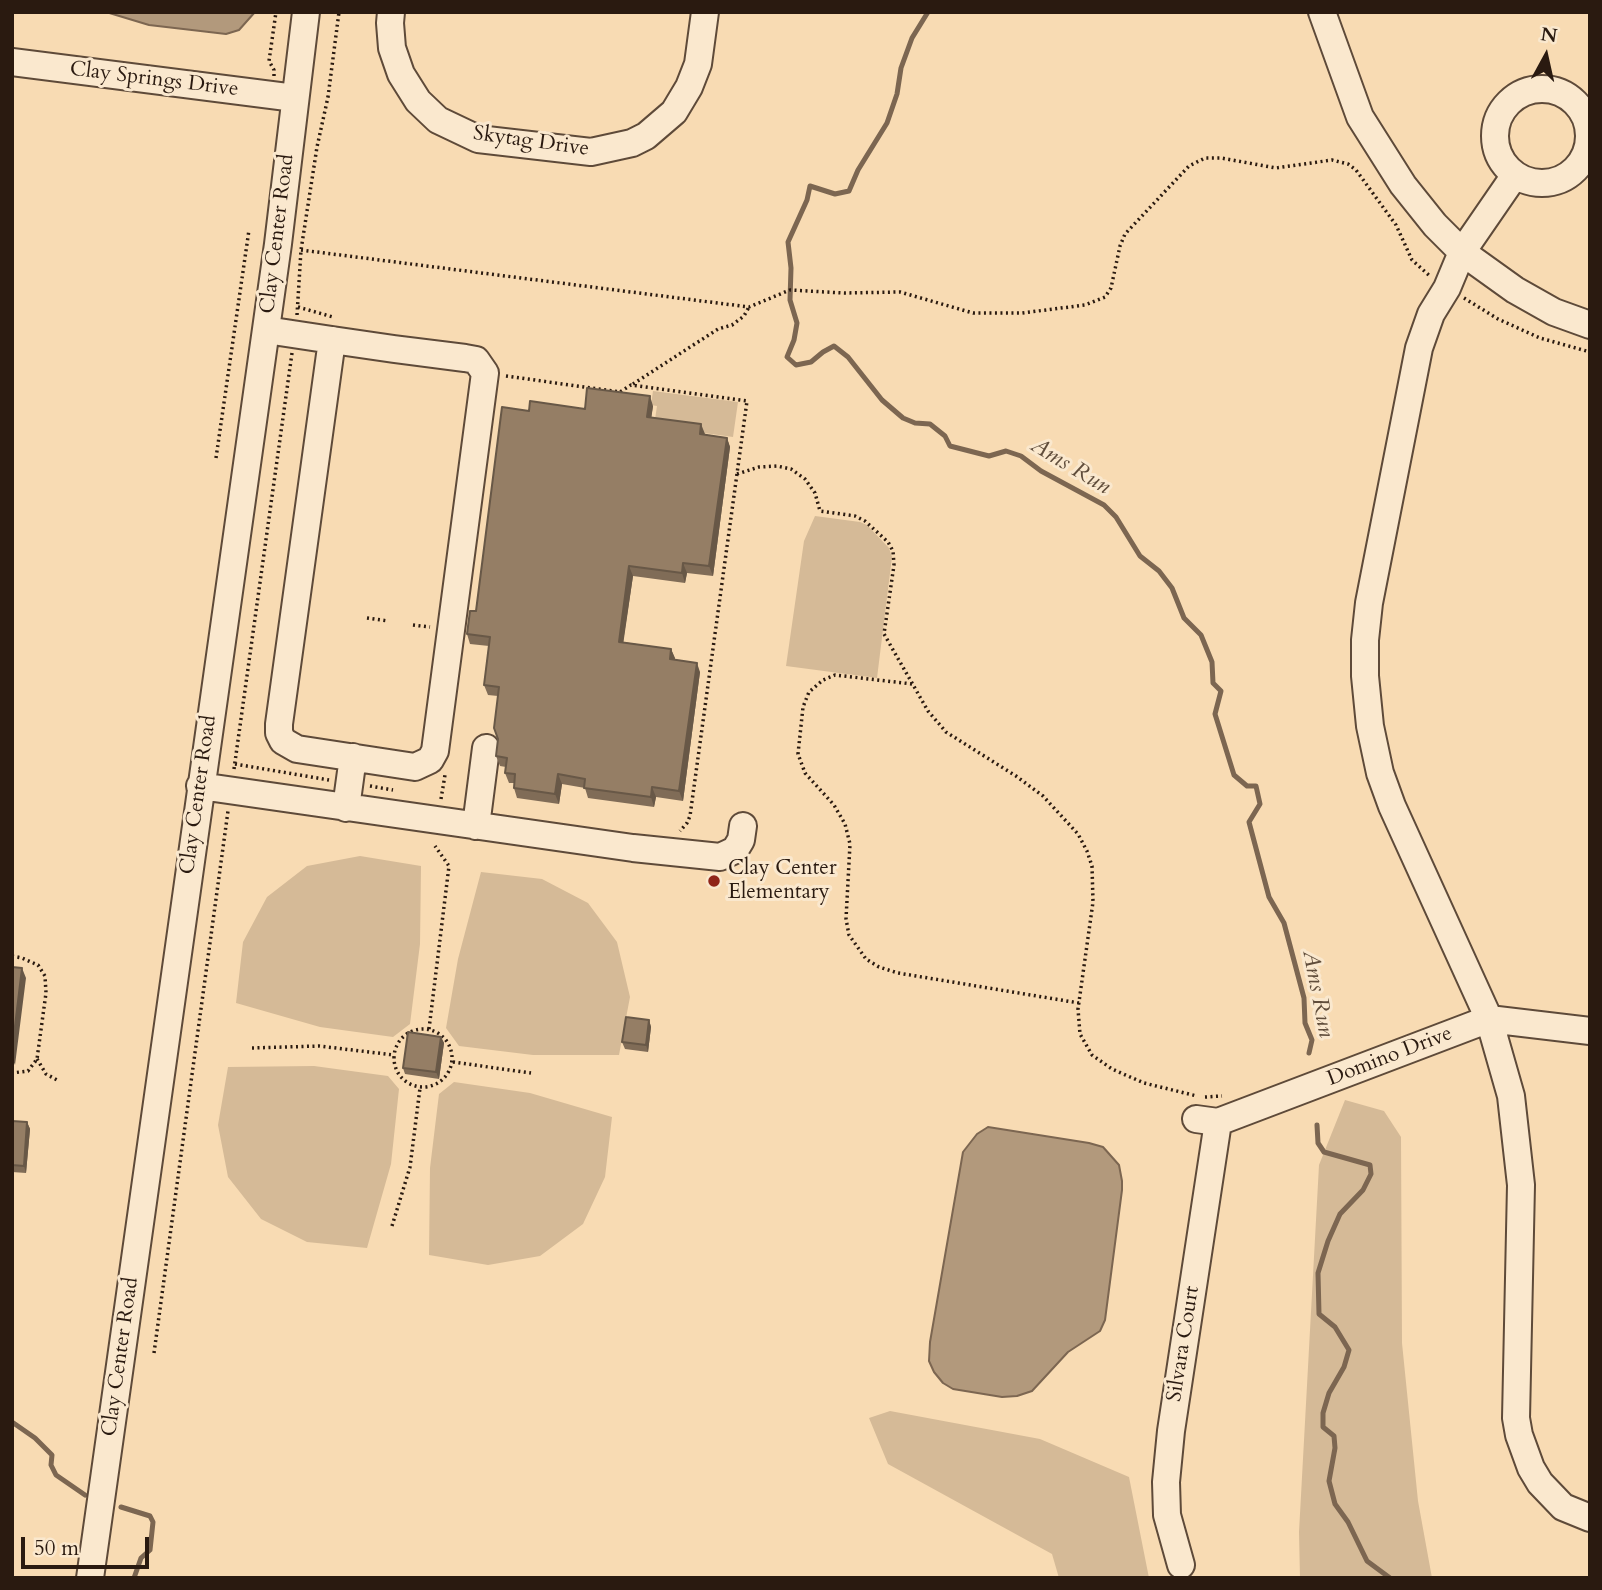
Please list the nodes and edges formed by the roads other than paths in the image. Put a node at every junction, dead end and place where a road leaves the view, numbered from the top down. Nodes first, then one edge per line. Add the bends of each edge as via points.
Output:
1 (306, 12) edge
2 (391, 12) edge
3 (705, 12) edge
4 (1322, 12) edge
5 (12, 62) edge
6 (284, 96) junction
7 (1515, 175) dead end
8 (1462, 252) junction
9 (1590, 325) edge
10 (265, 330) junction
11 (332, 340) junction
12 (486, 748) dead end
13 (353, 757) junction
14 (201, 786) junction
15 (346, 808) junction
16 (475, 826) junction
17 (743, 826) dead end
18 (1489, 1019) junction
19 (1590, 1031) edge
20 (1207, 1121) joint
21 (1590, 1518) edge
22 (1181, 1565) dead end
23 (90, 1578) edge

1 - 6 street, Clay Center Road
2 - 3 street, Skytag Drive via 390,35 398,67 418,101 438,120 478,139 591,152 632,143 674,112 698,64
4 - 8 street via 1360,117 1404,185
5 - 6 street, Clay Springs Drive
6 - 10 street, Clay Center Road via 278,244
7 - 8 street
8 - 9 street via 1554,313
8 - 18 street via 1424,330 1412,376 1369,603 1365,676 1380,773
10 - 11 street
10 - 14 street, Clay Center Road
11 - 13 street via 279,724 289,746
11 - 13 street via 476,360 485,381 435,751 430,760 415,766
12 - 16 street
13 - 15 street
14 - 15 street
14 - 23 street, Clay Center Road
15 - 16 street
16 - 17 street via 720,858 735,850
18 - 19 street, Domino Drive
18 - 20 street, Domino Drive
18 - 21 street via 1511,1096 1521,1185 1519,1435 1540,1483 1563,1507
20 - 22 street, Silvara Court via 1166,1482 1167,1515

